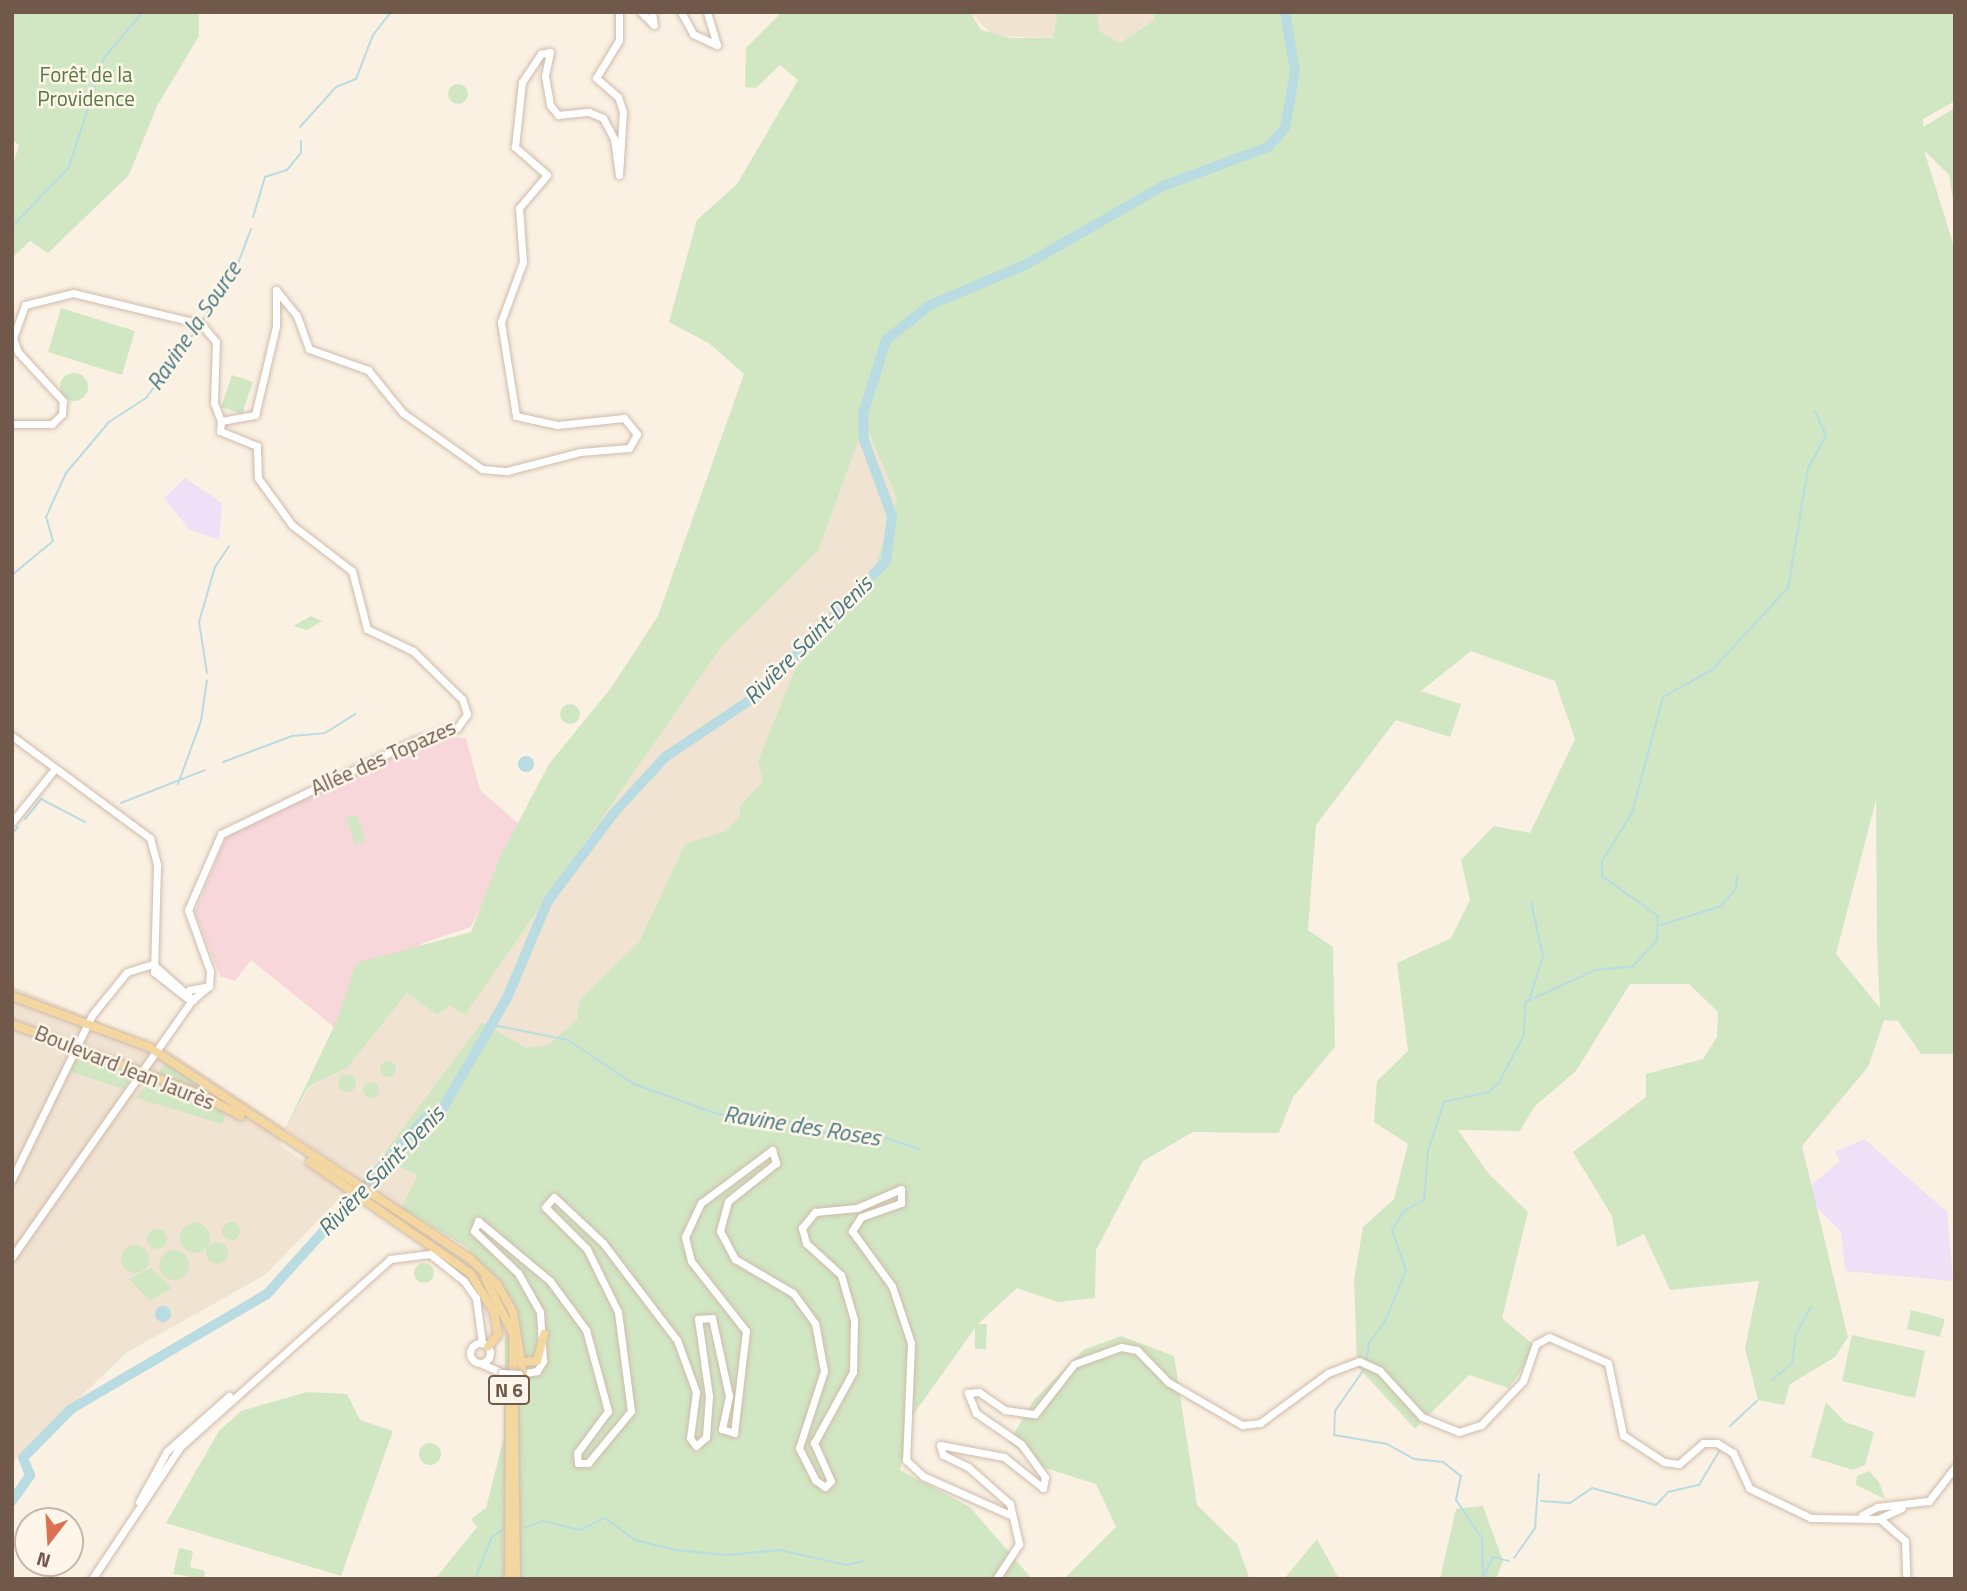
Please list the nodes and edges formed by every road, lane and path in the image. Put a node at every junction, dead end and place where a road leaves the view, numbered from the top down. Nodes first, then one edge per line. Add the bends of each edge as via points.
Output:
1 (619, 12) edge
2 (642, 12) edge
3 (652, 12) edge
4 (681, 12) edge
5 (707, 12) edge
6 (221, 421) junction
7 (12, 424) edge
8 (12, 736) edge
9 (53, 771) junction
10 (12, 822) edge
11 (153, 964) junction
12 (209, 986) junction
13 (189, 990) junction
14 (12, 996) edge
15 (192, 1000) junction
16 (88, 1022) junction
17 (12, 1024) edge
18 (75, 1046) junction
19 (157, 1051) junction
20 (143, 1072) junction
21 (239, 1112) junction
22 (12, 1179) edge
23 (427, 1235) junction
24 (12, 1257) edge
25 (544, 1334) junction
26 (481, 1346) junction
27 (489, 1357) junction
28 (524, 1362) junction
29 (480, 1363) junction
30 (501, 1373) junction
31 (521, 1374) junction
32 (1955, 1467) edge
33 (1878, 1514) junction
34 (1010, 1515) junction
35 (92, 1579) edge
36 (509, 1579) edge
37 (516, 1579) edge
38 (996, 1579) edge
39 (1906, 1579) edge

1 - 6 main road via 619,40 596,78 618,97 623,112 619,175 614,139 603,118 589,112 558,115 550,105 545,76 550,52 525,74 515,147 547,175 519,208 523,262 501,322 516,416 557,425 624,418 638,434 629,448 580,452 506,471 482,469 408,417 368,370 309,349 297,316 276,290 276,326 255,415
2 - 3 main road via 654,24
4 - 5 main road via 693,34 717,46
6 - 7 main road via 214,403 217,348 208,330 196,322 84,294 25,304 13,338 18,352 64,408 52,424
6 - 12 main road, Allée des Topazes via 220,431 257,446 258,478 292,525 352,571 371,634 413,651 462,699 467,713 457,728 414,741 221,834 188,910 210,971
8 - 9 main road
9 - 10 main road
9 - 11 main road via 150,838 157,865
11 - 13 main road
11 - 15 main road via 158,977
11 - 16 main road via 127,971
12 - 13 main road
12 - 15 main road
13 - 15 main road
14 - 16 main road, Boulevard Jean Jaurès / N 6
15 - 19 main road
16 - 18 main road
16 - 19 main road, Boulevard Jean Jaurès / N 6
17 - 18 main road, Boulevard Jean Jaurès / N 6
18 - 20 main road, Boulevard Jean Jaurès / N 6
18 - 22 main road
19 - 20 main road
19 - 21 main road, Boulevard Jean Jaurès / N 6
20 - 21 main road, Boulevard Jean Jaurès / N 6
20 - 24 main road
21 - 23 main road, N 6
23 - 26 main road via 482,1286 497,1328
23 - 28 main road via 496,1284 513,1312
23 - 36 main road, N 6 via 487,1284 505,1323
23 - 37 main road, N 6 via 488,1282 513,1334
25 - 28 main road via 537,1362
25 - 31 main road via 540,1367
25 - 34 main road via 532,1292 474,1231 475,1222 486,1223 550,1281 586,1330 608,1405 604,1422 576,1456 585,1465 624,1424 633,1399 618,1312 587,1249 548,1211 546,1201 554,1197 603,1243 677,1340 696,1392 690,1438 696,1446 706,1437 709,1396 706,1343 697,1323 702,1315 712,1318 729,1396 722,1429 734,1433 746,1331 691,1261 685,1237 701,1203 772,1150 776,1163 728,1201 720,1231 735,1259 793,1293 815,1323 824,1371 799,1447 818,1484 828,1486 832,1478 816,1458 814,1443 853,1372 854,1320 841,1275 806,1243 802,1228 815,1212 857,1208 901,1189 901,1203 861,1217 852,1231 892,1286 911,1343 906,1460 923,1476
26 - 27 main road
26 - 29 main road via 471,1356
26 - 35 main road via 471,1288 430,1254 408,1252 390,1259 180,1447
27 - 29 main road
27 - 30 main road
28 - 31 main road
29 - 30 main road
30 - 31 main road, bridge
32 - 33 main road via 1936,1496
33 - 34 main road via 1818,1519 1765,1498 1749,1488 1733,1453 1721,1443 1703,1443 1675,1465 1634,1446 1613,1408 1612,1368 1549,1337 1536,1344 1523,1381 1481,1425 1467,1432 1422,1417 1366,1362 1328,1373 1251,1426 1168,1381 1127,1347 1074,1364 1035,1414 1000,1409 971,1391 970,1406 1021,1444 1045,1486 1034,1487 1000,1455 948,1442 939,1451 1010,1504
33 - 39 main road via 1905,1541
34 - 38 main road via 1018,1544

